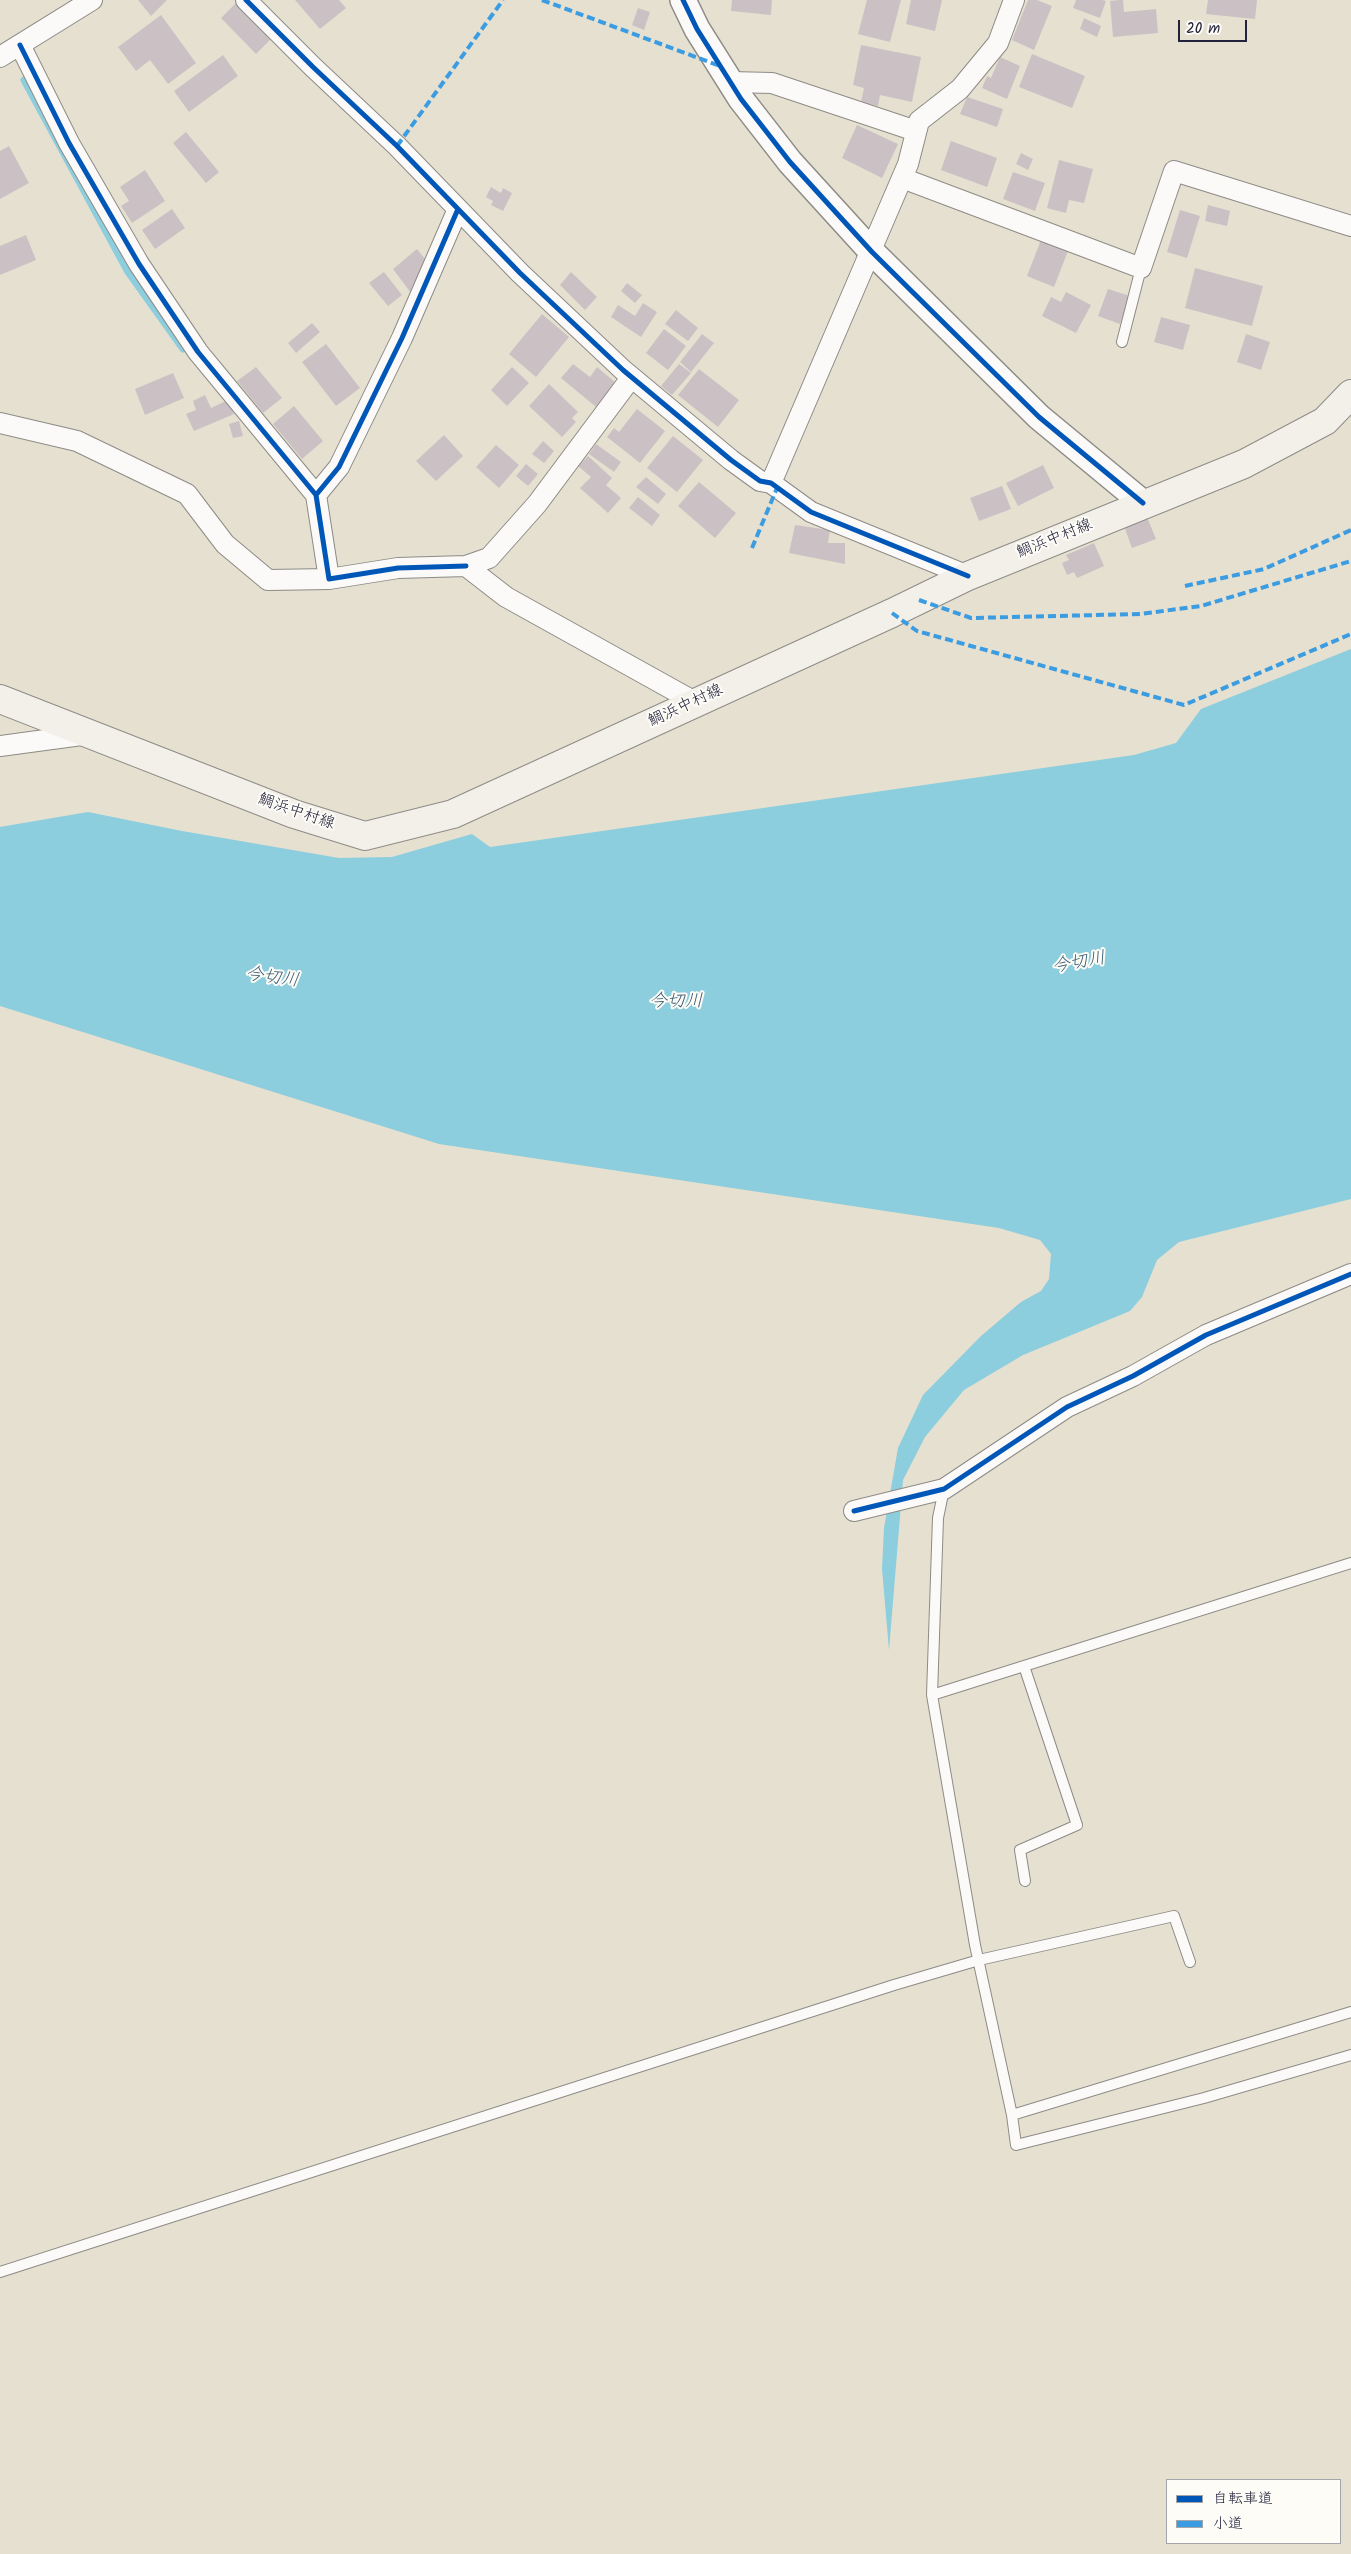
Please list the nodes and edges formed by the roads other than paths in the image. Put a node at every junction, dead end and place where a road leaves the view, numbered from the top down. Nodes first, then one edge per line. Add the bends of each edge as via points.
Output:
1 (92, 0) edge
2 (246, 0) edge
3 (683, 0) edge
4 (1014, 0) edge
5 (7, 48) edge
6 (730, 82) junction
7 (916, 131) junction
8 (902, 178) junction
9 (458, 209) junction
10 (1351, 226) edge
11 (872, 252) junction
12 (1141, 268) junction
13 (1122, 342) dead end
14 (631, 378) junction
15 (1351, 394) edge
16 (0, 423) edge
17 (771, 483) junction
18 (316, 495) junction
19 (1142, 503) junction
20 (466, 566) junction
21 (968, 576) junction
22 (328, 578) junction
23 (0, 699) edge
24 (695, 702) junction
25 (89, 734) junction
26 (0, 746) edge
27 (1351, 1274) edge
28 (944, 1489) junction
29 (854, 1511) dead end
30 (1351, 1563) edge
31 (1024, 1666) junction
32 (932, 1694) junction
33 (1025, 1880) dead end
34 (979, 1960) junction
35 (1190, 1962) dead end
36 (1351, 2012) edge
37 (1351, 2055) edge
38 (1012, 2115) junction
39 (0, 2272) edge

1 - 5 street
2 - 9 street via 398,146
3 - 6 street
4 - 7 street via 998,43 960,89 919,121
5 - 18 street via 69,143 144,272 198,352
6 - 7 street via 772,83
6 - 11 street via 790,162
7 - 8 street
8 - 11 street
8 - 12 street
9 - 14 street
9 - 18 street via 402,338 339,467
10 - 12 street via 1174,171
11 - 17 street
11 - 19 street via 1038,417
12 - 13 lane
14 - 17 street via 731,460 760,481
14 - 20 street via 531,510 489,558
15 - 19 main road, 鯛浜中村線 via 1324,421 1244,464
16 - 22 street via 77,440 187,494 225,544 268,580
17 - 21 street via 811,512
18 - 22 street
19 - 21 main road, 鯛浜中村線
20 - 22 street via 398,568
20 - 24 street via 506,597
21 - 24 main road, 鯛浜中村線
23 - 25 main road, 鯛浜中村線
24 - 25 main road, 鯛浜中村線 via 453,814 365,836 294,814
25 - 26 street
27 - 28 street via 1206,1335 1133,1376 1068,1407
28 - 29 street
28 - 32 lane via 938,1518
30 - 31 lane
31 - 32 lane
31 - 33 lane via 1077,1825 1020,1850
32 - 34 lane
34 - 35 lane via 1174,1916
34 - 38 lane
34 - 39 lane
36 - 38 lane
37 - 38 lane via 1204,2098 1016,2145

